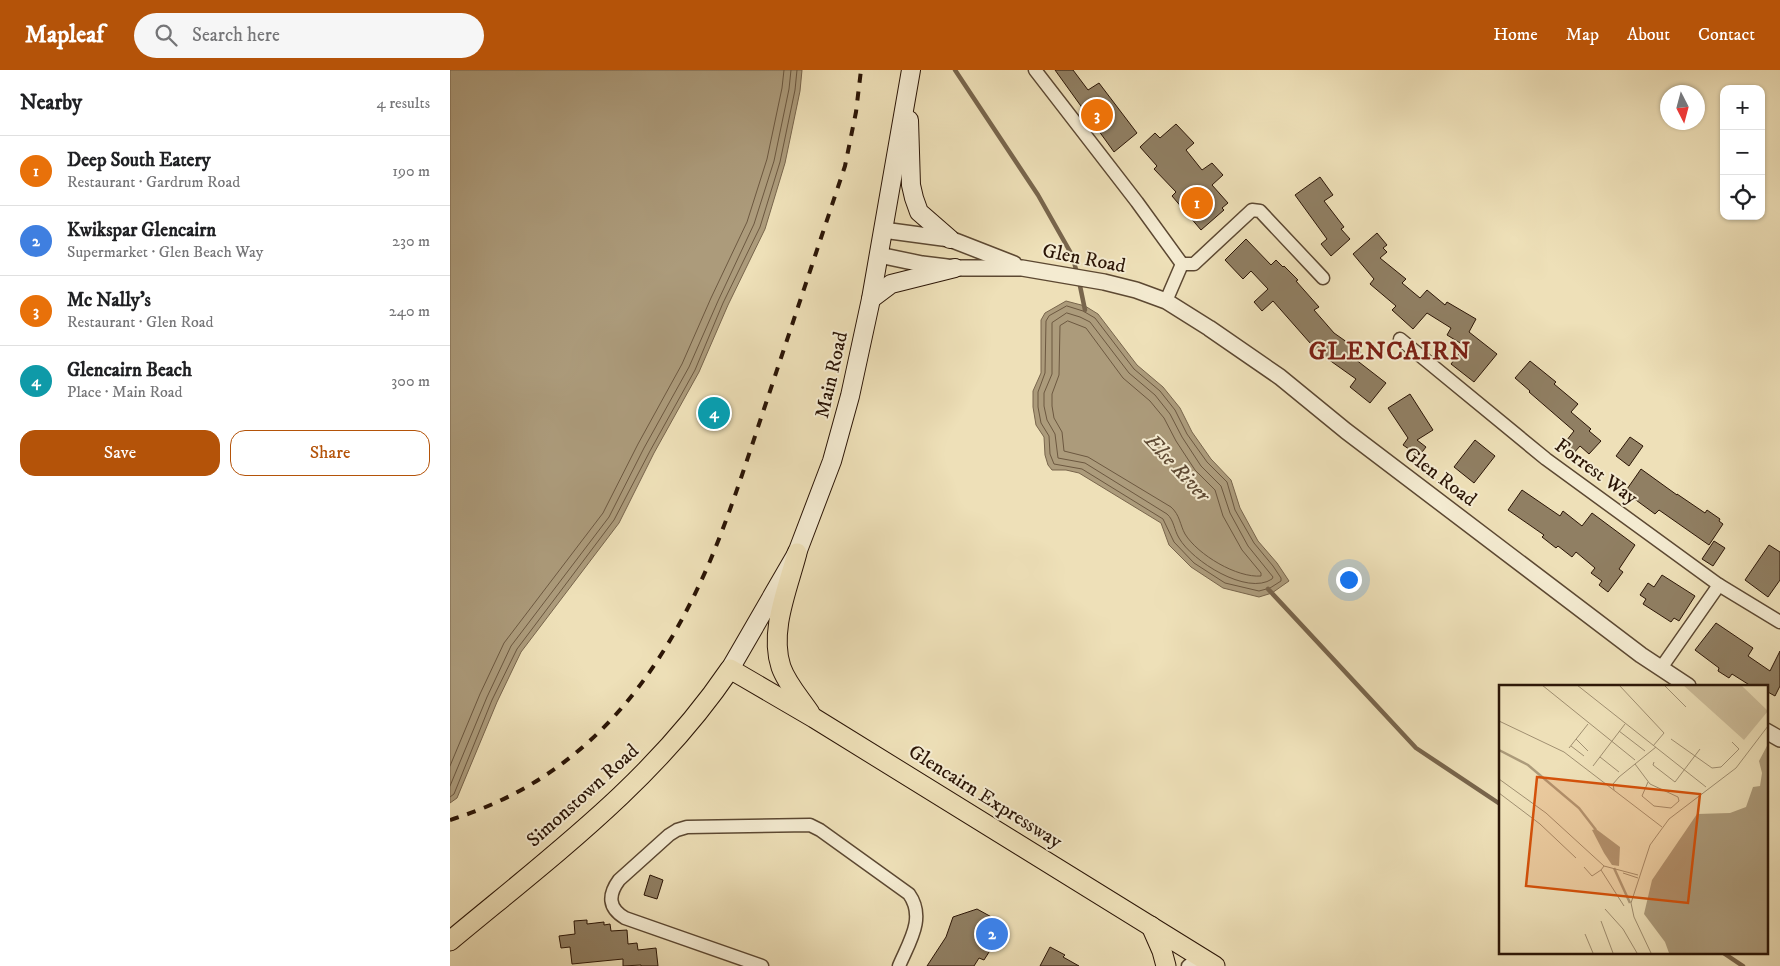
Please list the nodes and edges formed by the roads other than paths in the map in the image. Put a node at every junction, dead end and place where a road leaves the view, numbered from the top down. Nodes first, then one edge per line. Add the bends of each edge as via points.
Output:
1 (1036, 70) edge
2 (910, 78) edge
3 (883, 230) junction
4 (950, 240) junction
5 (878, 254) junction
6 (1188, 264) junction
7 (955, 268) junction
8 (1022, 268) junction
9 (1323, 278) dead end
10 (871, 299) junction
11 (1166, 301) junction
12 (1400, 339) dead end
13 (797, 553) junction
14 (1719, 585) junction
15 (1780, 622) edge
16 (730, 668) junction
17 (1661, 668) junction
18 (1686, 685) edge
19 (814, 718) junction
20 (1768, 732) edge
21 (1780, 739) edge
22 (1151, 926) junction
23 (450, 941) edge
24 (1201, 963) edge
25 (762, 966) edge
26 (899, 966) edge
27 (1166, 966) edge

1 - 6 street
2 - 3 main road, Main Road
2 - 4 main road via 911,184 914,198 919,212
3 - 4 street, Glen Road
3 - 5 main road, Main Road
4 - 8 street, Glen Road
5 - 7 street, Glen Road
5 - 10 main road, Main Road
6 - 9 street via 1252,210 1260,211
6 - 11 street
7 - 8 street, Glen Road
7 - 10 main road via 891,284
8 - 11 street, Glen Road via 1104,282
10 - 13 main road, Main Road via 832,461
11 - 17 street, Glen Road via 1280,377 1354,437
12 - 14 street, Forrest Way via 1546,459
13 - 16 main road, Main Road
13 - 19 main road via 780,616 777,650 788,681
14 - 15 street, Forrest Way
14 - 17 street
16 - 19 main road, Glencairn Expressway
16 - 23 main road, Simonstown Road via 677,738 628,790
17 - 18 street, Glen Road
19 - 22 main road, Glencairn Expressway
20 - 21 street
22 - 24 main road, Glencairn Expressway
22 - 27 main road
25 - 26 street via 625,918 613,907 613,888 677,830 687,827 810,826 910,894 918,919

